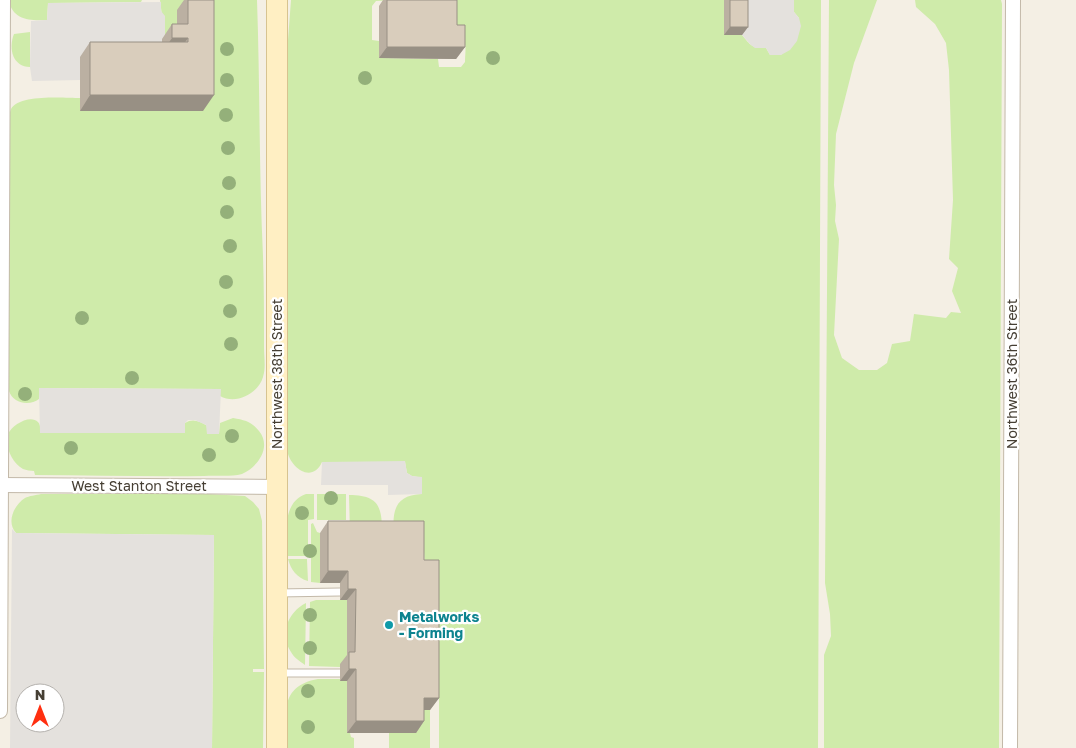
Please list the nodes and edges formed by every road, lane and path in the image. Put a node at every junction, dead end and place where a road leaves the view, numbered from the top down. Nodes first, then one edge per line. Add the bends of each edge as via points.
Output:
1 (3, 0) edge
2 (277, 0) edge
3 (1014, 0) edge
4 (1, 485) edge
5 (278, 487) junction
6 (340, 592) dead end
7 (277, 593) junction
8 (277, 673) junction
9 (340, 673) dead end
10 (0, 711) edge
11 (277, 748) edge
12 (1010, 748) edge

1 - 4 street
2 - 5 main road, Northwest 38th Street
3 - 12 street, Northwest 36th Street
4 - 5 street, West Stanton Street
4 - 10 street
5 - 7 main road, Northwest 38th Street
6 - 7 lane
7 - 8 main road, Northwest 38th Street
8 - 9 lane
8 - 11 main road, Northwest 38th Street

